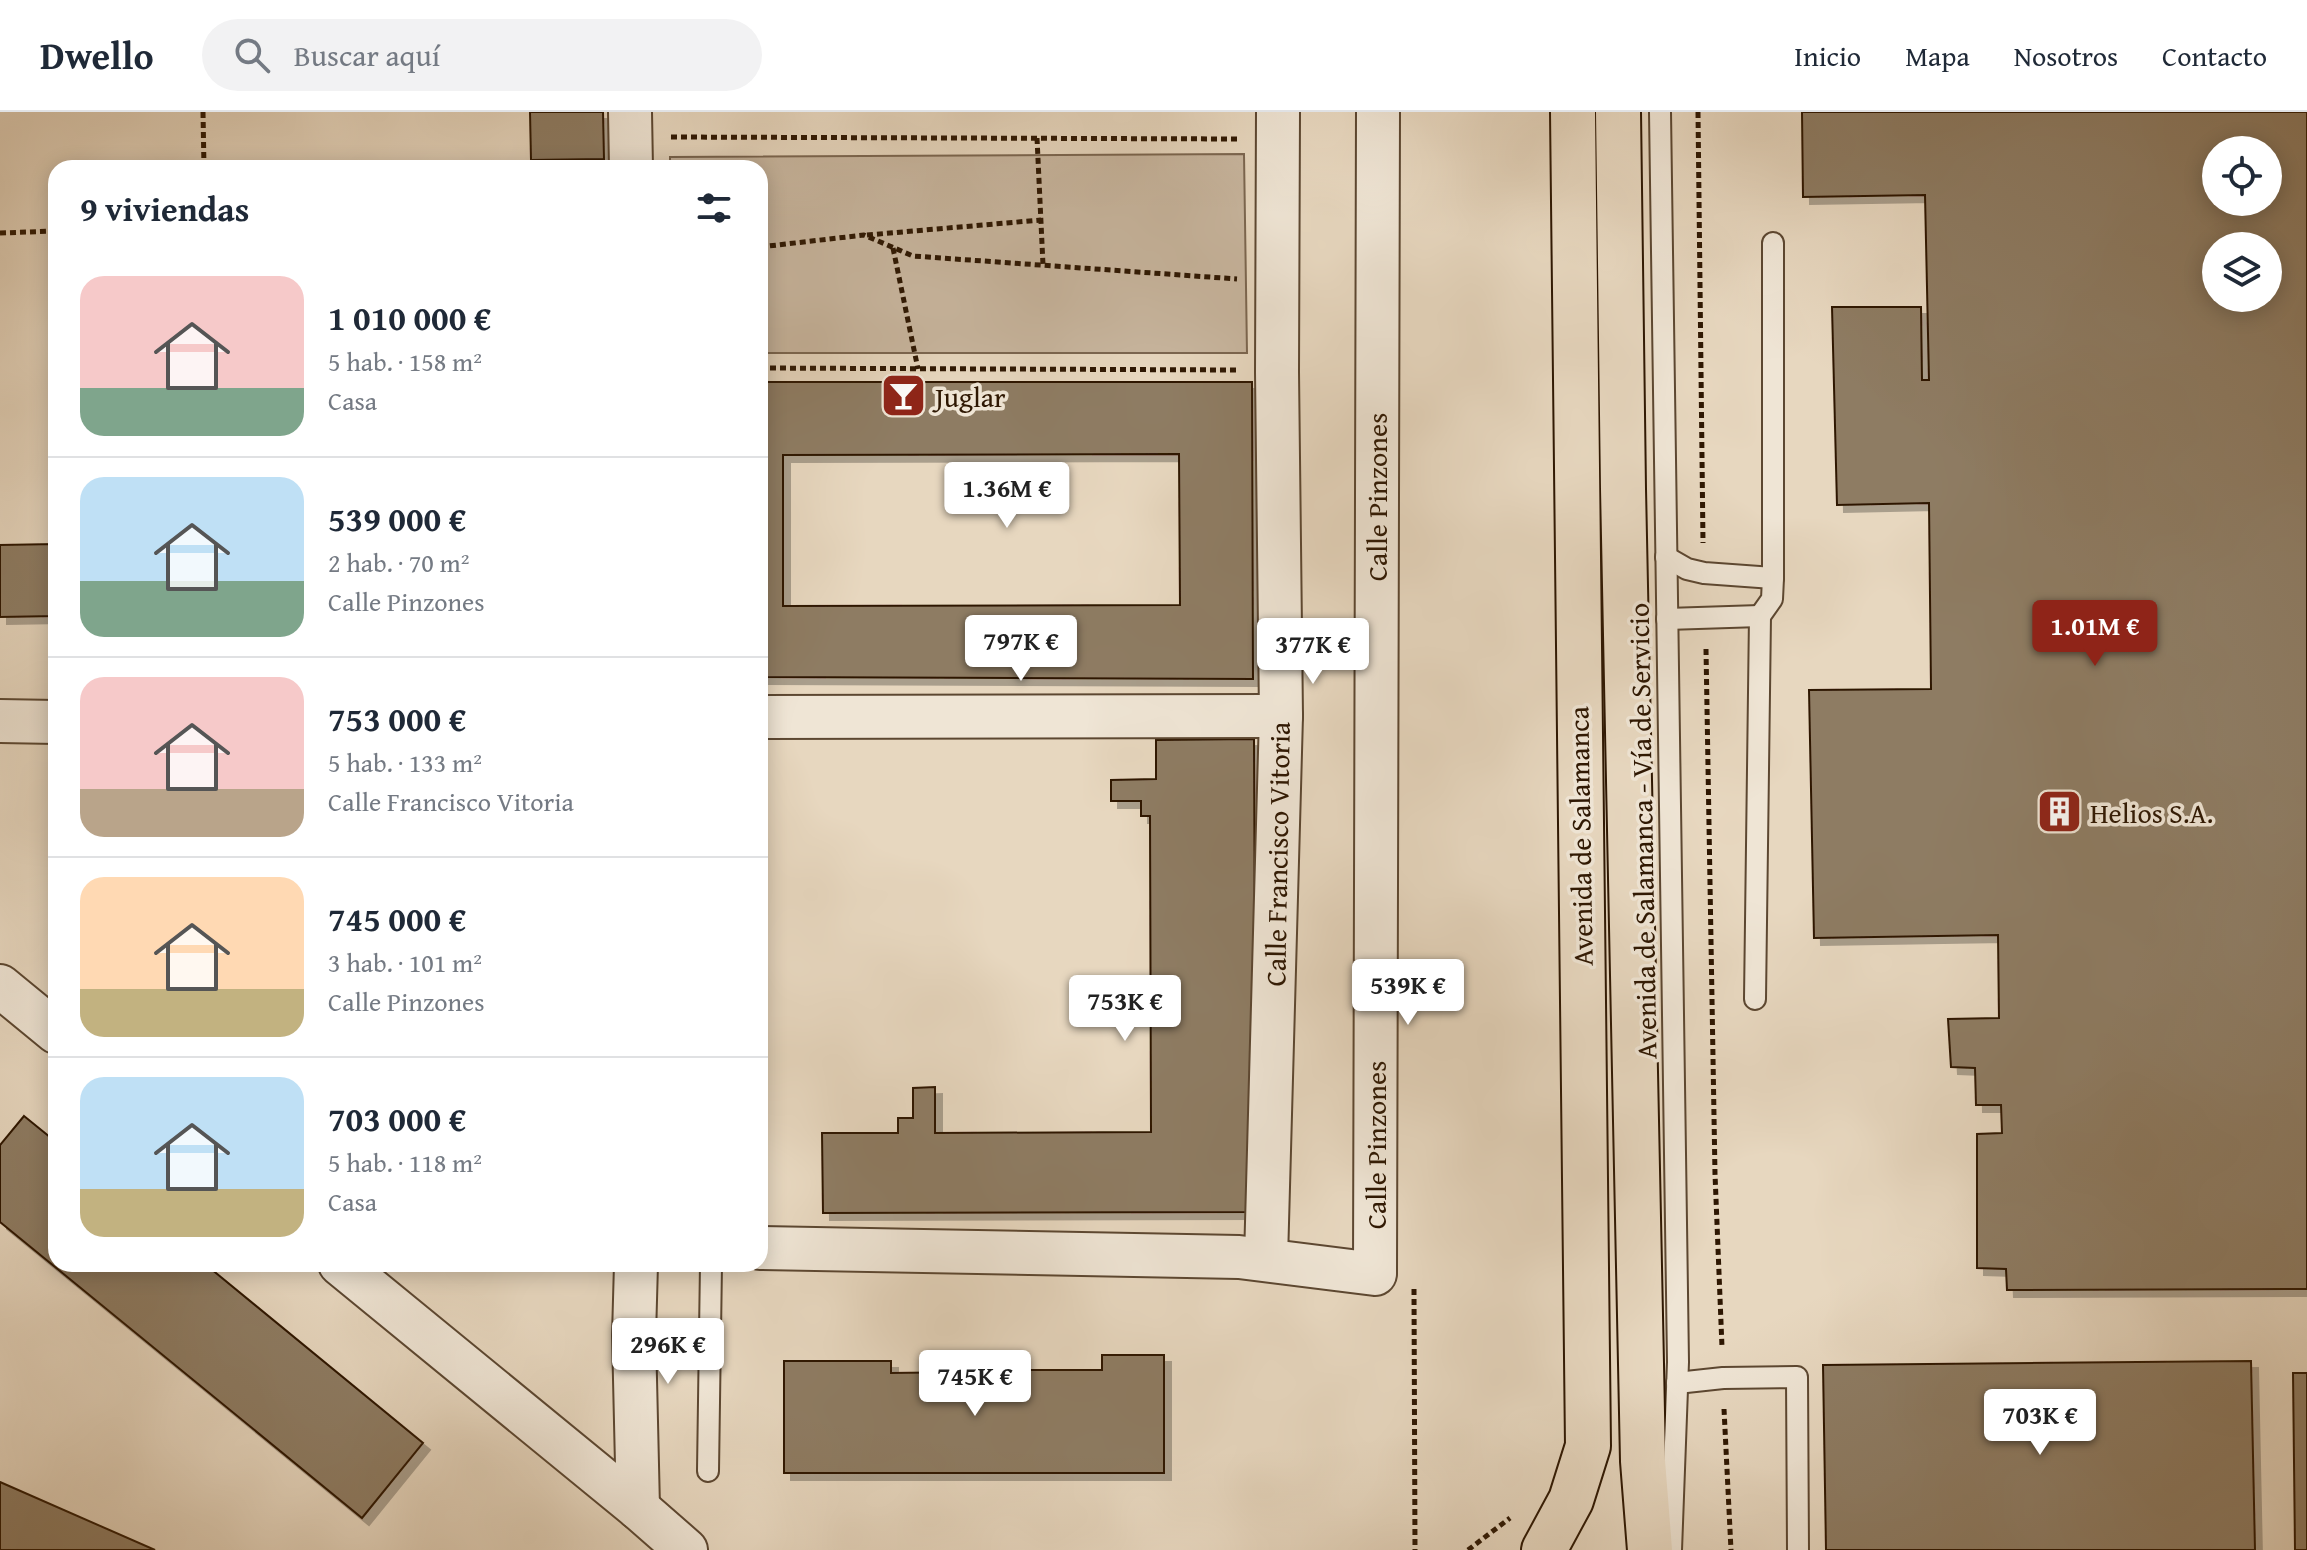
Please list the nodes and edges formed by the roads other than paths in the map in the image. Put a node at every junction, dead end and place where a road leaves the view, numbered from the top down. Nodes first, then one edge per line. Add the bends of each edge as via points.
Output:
1 (1378, 112) edge
2 (1573, 112) edge
3 (1618, 112) edge
4 (1660, 112) edge
5 (1278, 127) edge
6 (1773, 243) dead end
7 (1666, 557) junction
8 (1773, 578) junction
9 (1760, 616) junction
10 (1667, 619) junction
11 (1281, 716) junction
12 (768, 717) edge
13 (0, 721) edge
14 (48, 722) edge
15 (0, 986) edge
16 (1755, 999) dead end
17 (48, 1025) edge
18 (768, 1248) edge
19 (1266, 1259) junction
20 (350, 1272) edge
21 (636, 1272) edge
22 (711, 1272) edge
23 (1677, 1383) junction
24 (708, 1471) dead end
25 (638, 1508) junction
26 (686, 1550) edge
27 (1544, 1550) edge
28 (1650, 1550) edge
29 (1671, 1550) edge
30 (1798, 1550) edge

1 - 19 street, Calle Pinzones via 1375,1274
2 - 27 highway, Avenida de Salamanca via 1588,1446 1571,1500
3 - 28 highway, Avenida de Salamanca via 1642,1446
4 - 7 lane, Avenida de Salamanca - Vía de Servicio
5 - 11 street, Calle Francisco Vitoria
6 - 8 lane
7 - 8 lane via 1704,573
7 - 10 lane, Avenida de Salamanca - Vía de Servicio
8 - 9 lane via 1772,599
9 - 10 lane
9 - 16 lane
10 - 23 lane, Avenida de Salamanca - Vía de Servicio
11 - 12 street
11 - 19 street, Calle Francisco Vitoria
13 - 14 street
15 - 17 street
18 - 19 street, Calle Pinzones
20 - 25 street
21 - 25 street
22 - 24 lane
23 - 29 lane, Avenida de Salamanca - Vía de Servicio
23 - 30 lane via 1797,1377
25 - 26 street

